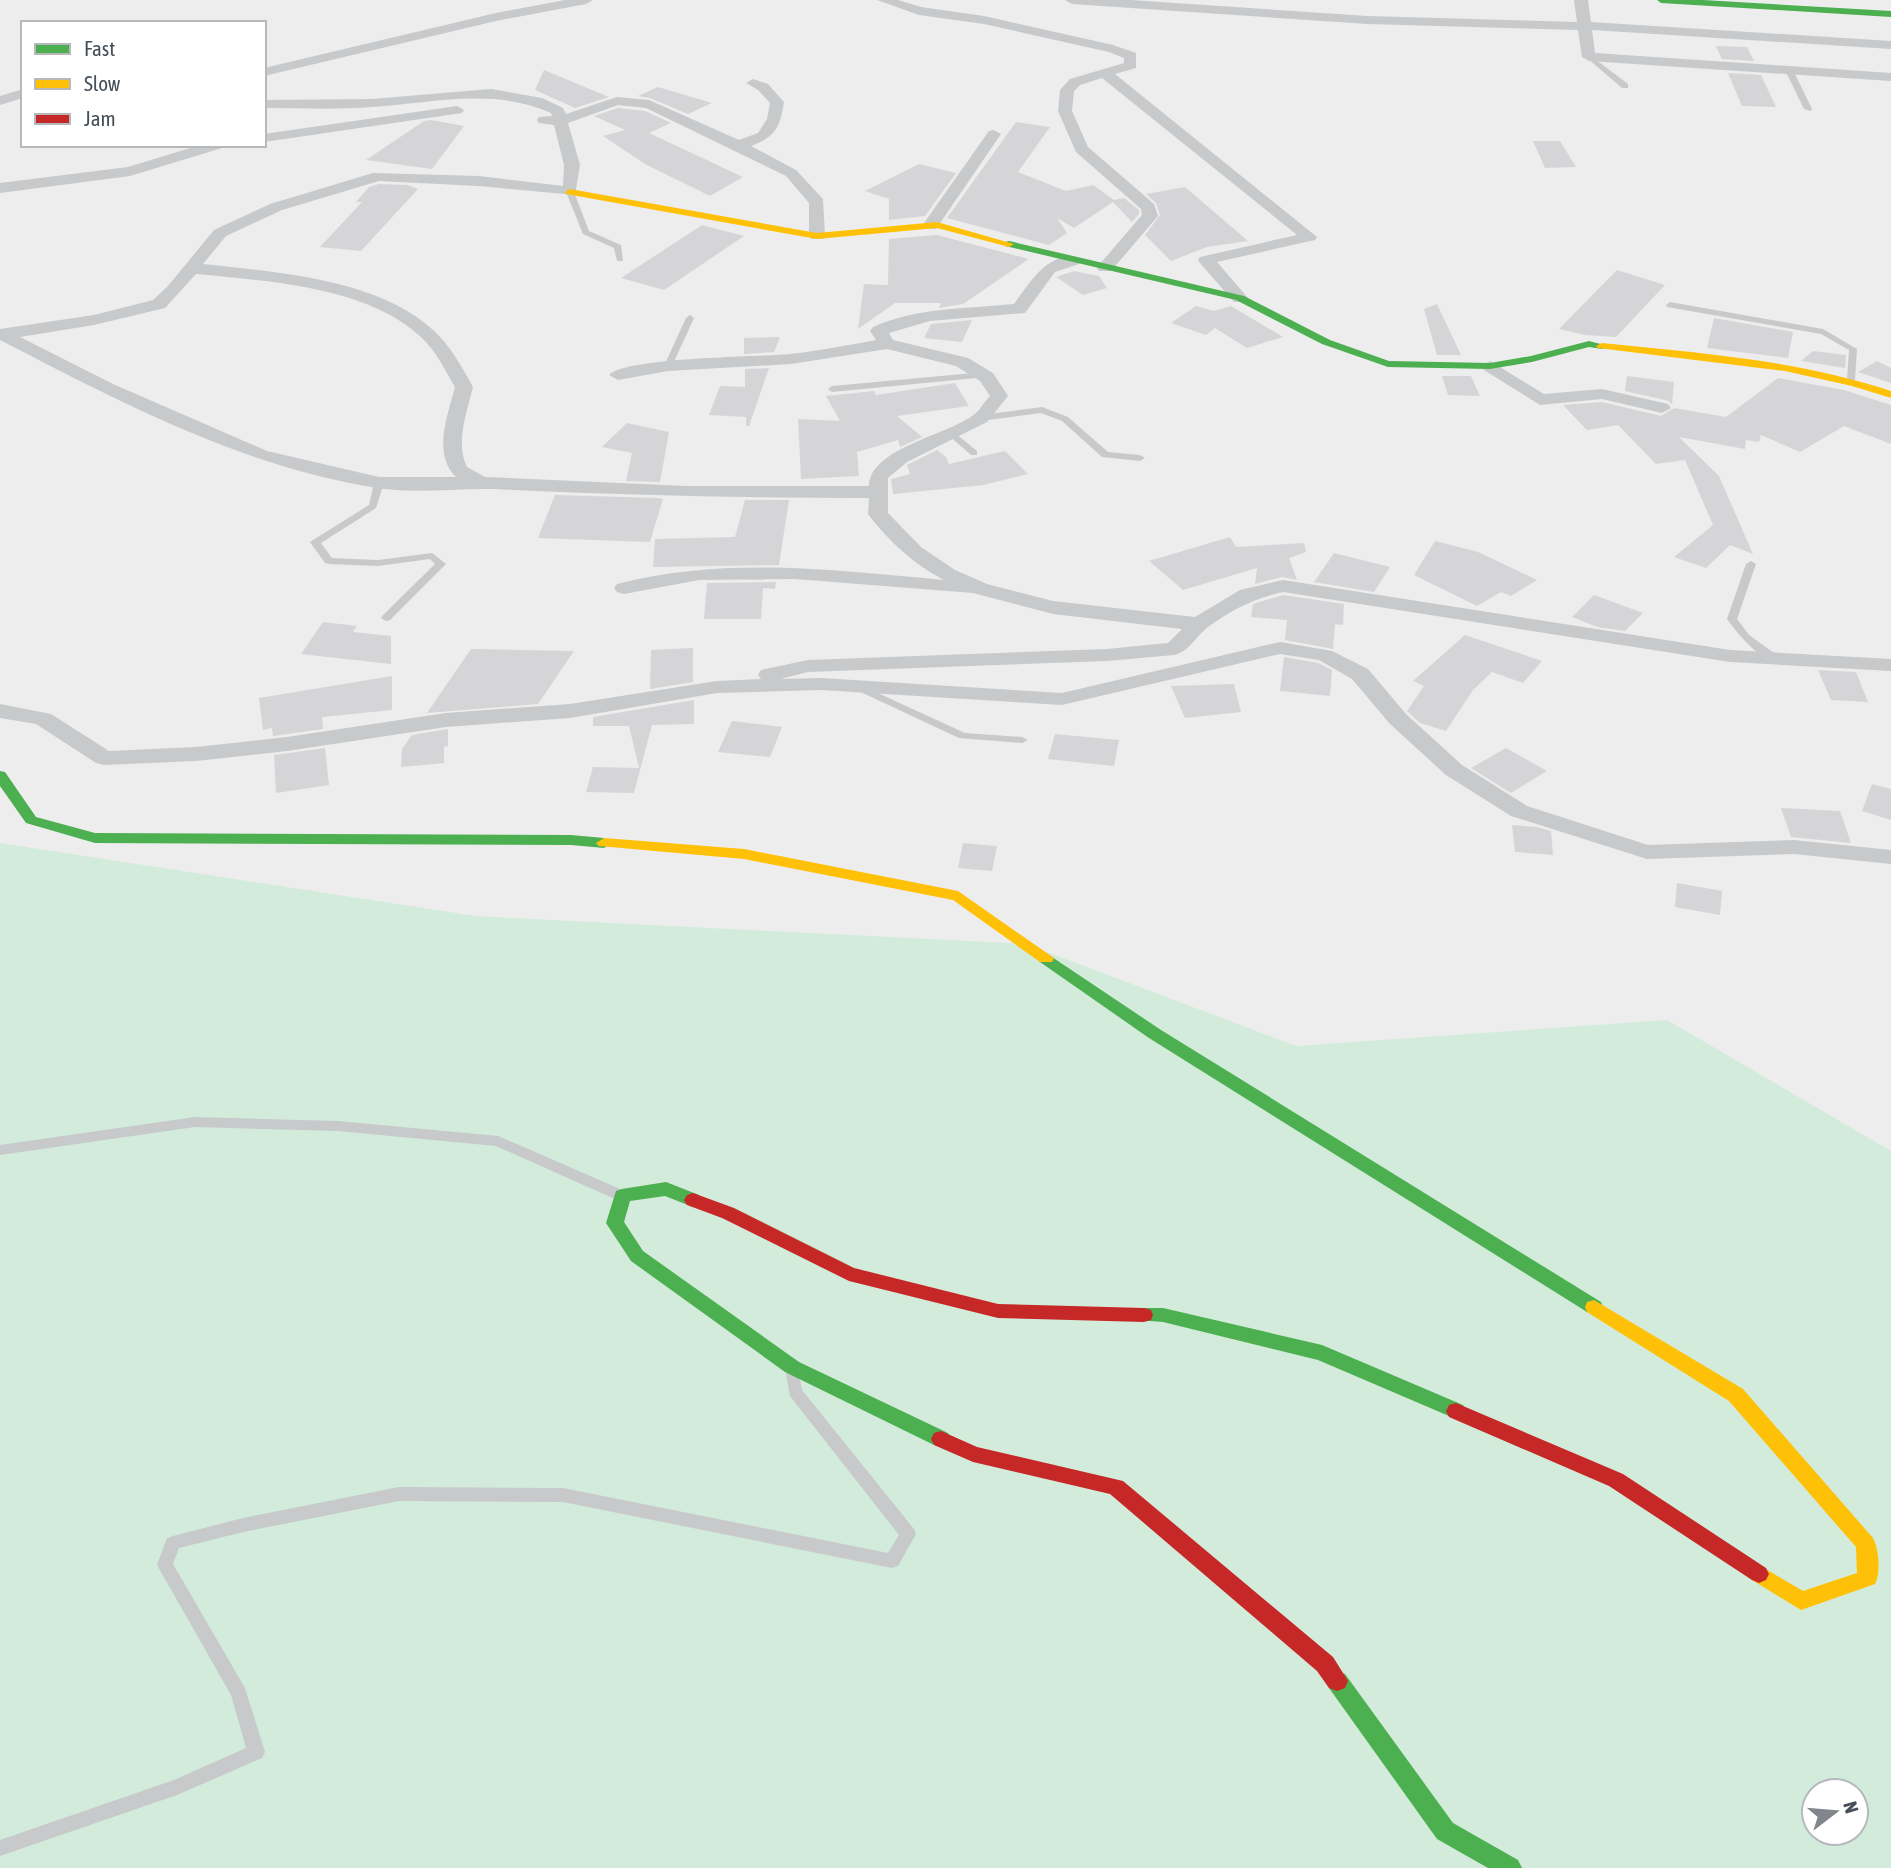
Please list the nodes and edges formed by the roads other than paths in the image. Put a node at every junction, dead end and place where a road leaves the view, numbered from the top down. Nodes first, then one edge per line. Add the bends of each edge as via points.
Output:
1 (586, 0) edge
2 (884, 0) edge
3 (1072, 0) edge
4 (1581, 0) edge
5 (1661, 0) edge
6 (1891, 14) edge
7 (1585, 26) junction
8 (1891, 45) edge
9 (1589, 57) junction
10 (1789, 70) junction
11 (266, 72) edge
12 (1106, 74) junction
13 (1891, 76) edge
14 (753, 83) dead end
15 (1625, 86) dead end
16 (21, 94) edge
17 (0, 101) edge
18 (266, 104) edge
19 (1808, 108) dead end
20 (559, 121) junction
21 (994, 134) dead end
22 (266, 138) edge
23 (738, 145) junction
24 (210, 147) edge
25 (0, 188) edge
26 (570, 192) junction
27 (930, 226) junction
28 (817, 236) junction
29 (620, 259) dead end
30 (1073, 261) junction
31 (190, 268) junction
32 (1105, 268) junction
33 (1240, 298) junction
34 (1670, 305) dead end
35 (690, 318) dead end
36 (0, 335) edge
37 (887, 344) junction
38 (668, 366) junction
39 (1490, 366) junction
40 (618, 375) dead end
41 (984, 375) junction
42 (1851, 380) junction
43 (832, 389) dead end
44 (1891, 395) edge
45 (1661, 408) dead end
46 (981, 418) junction
47 (950, 432) junction
48 (974, 453) dead end
49 (1140, 458) dead end
50 (379, 483) junction
51 (481, 483) junction
52 (877, 492) junction
53 (1751, 564) dead end
54 (624, 588) dead end
55 (977, 589) junction
56 (386, 618) dead end
57 (1199, 624) junction
58 (1777, 660) junction
59 (1891, 665) edge
60 (855, 686) junction
61 (717, 687) junction
62 (0, 712) edge
63 (1022, 740) dead end
64 (0, 775) edge
65 (1891, 857) edge
66 (0, 1150) edge
67 (622, 1196) junction
68 (792, 1367) junction
69 (0, 1848) edge
70 (1510, 1868) edge

1 - 11 street
2 - 12 street via 1131,56 1131,65
3 - 7 street via 1368,20
4 - 7 street
5 - 6 main road
7 - 8 street
7 - 9 street
9 - 10 street
9 - 15 lane
10 - 13 street
10 - 19 lane
12 - 32 street via 1075,82 1067,90 1065,111 1081,149 1148,207 1150,216
12 - 33 street via 1309,237 1206,260
14 - 23 street via 777,102 774,119 764,136
16 - 17 street
18 - 20 street via 518,96 558,111
20 - 22 street via 513,110 471,107
20 - 23 street via 617,102 649,104
20 - 26 street via 572,165
21 - 27 street
23 - 28 street via 791,173 817,202
24 - 25 street via 131,171
26 - 28 main road
26 - 29 lane via 586,232 618,247
26 - 31 street via 378,176 276,206 220,233
27 - 28 main road
27 - 30 main road
30 - 32 main road
30 - 37 street via 1049,269 1019,309 922,315 879,331
31 - 36 street via 159,304
31 - 51 street via 257,275 363,298 388,307 426,332 464,387 455,421 453,461 460,472
32 - 33 main road
33 - 39 main road via 1326,342 1388,364
34 - 42 lane via 1823,332 1853,349
35 - 38 lane
36 - 50 street via 107,388 261,454
37 - 38 street via 791,359
37 - 41 street via 962,362
38 - 40 street
39 - 42 main road via 1589,344
39 - 45 street via 1540,400 1602,394
41 - 43 lane
41 - 46 street via 999,396
42 - 44 main road
46 - 47 street
46 - 49 lane via 1042,410 1065,419 1105,455
47 - 48 lane
47 - 52 street via 900,458 879,477
50 - 51 street
50 - 56 lane via 373,506 315,542 329,561 378,563 432,556 441,564
51 - 52 street via 686,492
52 - 55 street via 878,514 920,557
53 - 58 lane via 1732,619 1745,637
54 - 55 street via 699,574 796,573
55 - 57 street via 1094,615
57 - 58 street via 1247,594 1283,586
57 - 61 street via 1174,649 1107,656 808,666
58 - 59 street
60 - 61 street
60 - 63 lane via 963,736
60 - 65 street via 1062,699 1280,648 1325,654 1360,674 1398,719 1454,770 1519,811 1647,852 1794,846
61 - 62 street via 570,711 446,720 287,744 104,758 43,719
64 - 67 main road via 31,820 95,838 571,840 744,854 958,896 1155,1034 1736,1395 1866,1544 1868,1577 1801,1601 1616,1480 1322,1353 1163,1315 998,1311 849,1274 728,1213 666,1189
66 - 67 lane via 195,1122 338,1126 498,1141
67 - 68 main road via 615,1223 636,1256
68 - 69 lane via 795,1392 908,1534 892,1561 563,1495 399,1494 173,1543 165,1565 239,1693 257,1752 177,1787
68 - 70 main road via 973,1454 1116,1487 1325,1664 1445,1830

